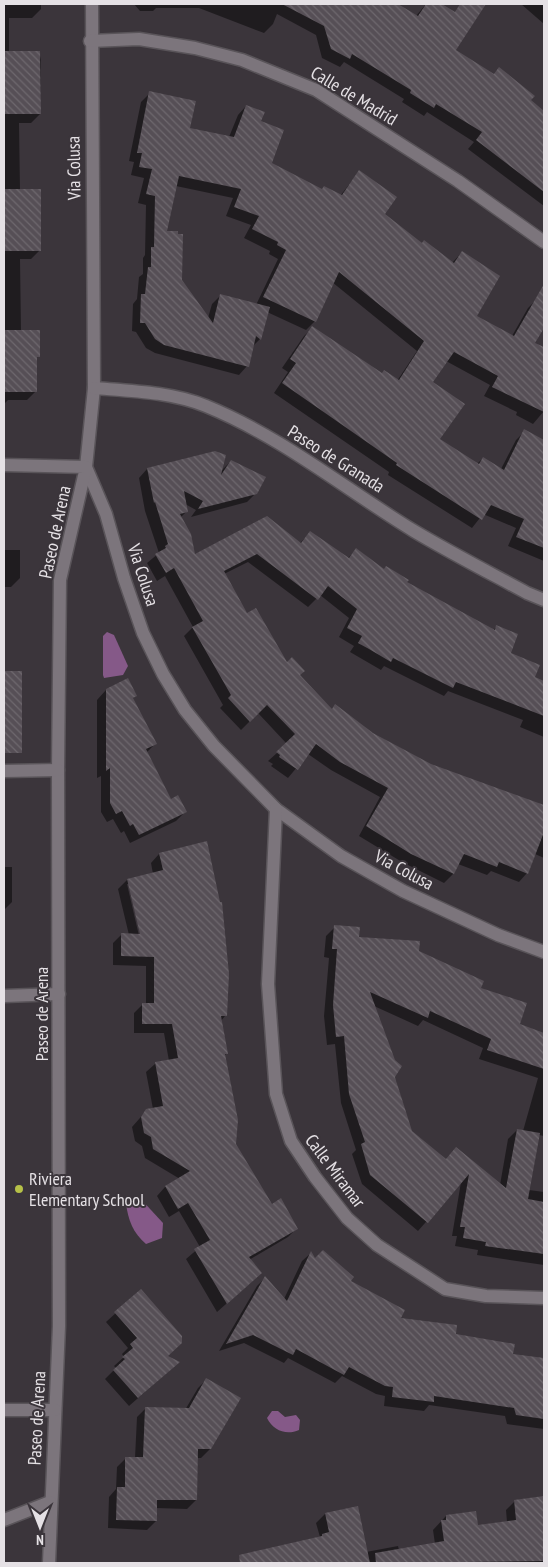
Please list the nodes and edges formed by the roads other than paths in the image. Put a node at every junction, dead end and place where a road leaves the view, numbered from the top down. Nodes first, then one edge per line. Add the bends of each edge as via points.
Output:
1 (92, 4) edge
2 (90, 41) junction
3 (544, 242) edge
4 (94, 388) junction
5 (4, 465) edge
6 (86, 467) junction
7 (544, 600) edge
8 (58, 770) junction
9 (4, 771) edge
10 (276, 809) junction
11 (544, 952) edge
12 (59, 994) junction
13 (4, 996) edge
14 (544, 1298) edge
15 (4, 1410) edge
16 (55, 1410) junction
17 (50, 1502) junction
18 (4, 1520) edge
19 (49, 1563) edge

1 - 2 street, Via Colusa
2 - 3 street, Calle de Madrid via 139,39 195,48 242,60 316,90 458,181
2 - 4 street, Via Colusa
4 - 6 street, Via Colusa
4 - 7 street, Paseo de Granada via 160,394 205,406 255,430 323,470 414,531
5 - 6 street
6 - 8 street, Paseo de Arena via 60,580
6 - 10 street, Via Colusa via 106,514 143,633 163,674 185,710 214,746
8 - 9 street
8 - 12 street, Paseo de Arena
10 - 11 street, Via Colusa via 341,856 403,891 498,935
10 - 14 street, Calle Miramar via 268,984 276,1094 291,1141 347,1218 377,1245 444,1289 486,1296
12 - 13 street
12 - 16 street, Paseo de Arena via 60,1326
15 - 16 street
16 - 17 street, Paseo de Arena
17 - 18 street
17 - 19 street, Paseo de Arena

